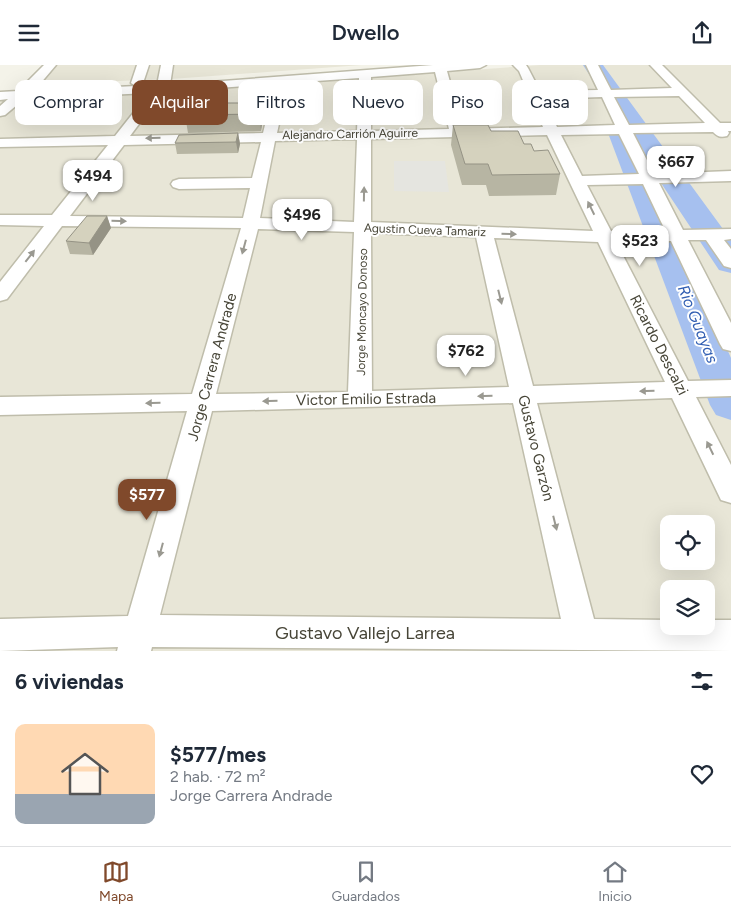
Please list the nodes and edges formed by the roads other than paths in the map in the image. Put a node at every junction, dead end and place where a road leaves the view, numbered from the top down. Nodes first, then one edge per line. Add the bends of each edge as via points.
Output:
1 (50, 65) edge
2 (143, 65) edge
3 (167, 65) edge
4 (403, 65) edge
5 (480, 65) edge
6 (519, 65) edge
7 (592, 65) edge
8 (656, 65) edge
9 (440, 68) junction
10 (365, 74) junction
11 (36, 80) edge
12 (138, 80) edge
13 (162, 80) edge
14 (222, 80) edge
15 (294, 80) edge
16 (529, 80) edge
17 (0, 89) edge
18 (15, 90) edge
19 (682, 92) junction
20 (15, 93) edge
21 (588, 94) edge
22 (0, 96) edge
23 (15, 100) edge
24 (0, 112) edge
25 (132, 124) edge
26 (273, 125) edge
27 (549, 125) edge
28 (731, 127) edge
29 (716, 128) junction
30 (552, 131) junction
31 (457, 132) junction
32 (365, 134) junction
33 (271, 136) junction
34 (121, 139) junction
35 (0, 143) edge
36 (731, 143) edge
37 (731, 176) edge
38 (577, 181) junction
39 (258, 183) junction
40 (178, 184) dead end
41 (0, 219) edge
42 (59, 220) junction
43 (251, 223) junction
44 (364, 228) junction
45 (484, 233) junction
46 (731, 234) edge
47 (712, 235) junction
48 (605, 237) junction
49 (731, 262) edge
50 (0, 295) edge
51 (731, 327) edge
52 (731, 344) edge
53 (731, 388) edge
54 (682, 390) junction
55 (524, 395) junction
56 (360, 400) junction
57 (202, 402) junction
58 (0, 406) edge
59 (731, 491) edge
60 (582, 634) junction
61 (0, 635) edge
62 (731, 636) edge
63 (137, 641) edge

1 - 11 street
2 - 12 street
3 - 13 street
4 - 14 street
5 - 9 street
6 - 16 street, Ricardo Descalzi
7 - 51 street
7 - 52 street
8 - 19 street
9 - 10 street
9 - 31 street
10 - 15 street
10 - 32 street, Jorge Moncayo Donoso
17 - 18 street
19 - 21 street
19 - 29 street
20 - 22 street
23 - 24 street
25 - 34 street
26 - 33 street, Jorge Carrera Andrade
27 - 30 street, Ricardo Descalzi
28 - 29 street, Alejandro Carrión Aguirre
29 - 30 street, Alejandro Carrión Aguirre
29 - 36 street
30 - 31 street, Alejandro Carrión Aguirre
30 - 38 street, Ricardo Descalzi
31 - 32 street, Alejandro Carrión Aguirre
32 - 33 street, Alejandro Carrión Aguirre
44 -> 32 street, Jorge Moncayo Donoso
33 -> 34 street, Alejandro Carrión Aguirre
33 - 39 street, Jorge Carrera Andrade
34 - 35 street, Alejandro Carrión Aguirre
34 - 42 street
37 - 38 street
48 -> 38 street, Ricardo Descalzi
39 - 40 street
39 - 43 street, Jorge Carrera Andrade
41 - 42 street, Agustin Cueva Tamariz
42 -> 43 street, Agustin Cueva Tamariz
50 -> 42 street
43 - 44 street, Agustin Cueva Tamariz
43 -> 57 street, Jorge Carrera Andrade
44 - 45 street, Agustin Cueva Tamariz
44 - 56 street, Jorge Moncayo Donoso
45 -> 48 street, Agustin Cueva Tamariz
45 -> 55 street, Gustavo Garzón
46 - 47 street, Agustin Cueva Tamariz
47 - 48 street, Agustin Cueva Tamariz
47 - 49 street
48 - 54 street, Ricardo Descalzi
53 - 54 street, Victor Emilio Estrada
54 -> 55 street, Victor Emilio Estrada
59 -> 54 street, Ricardo Descalzi
55 -> 56 street, Victor Emilio Estrada
55 -> 60 street, Gustavo Garzón
56 -> 57 street, Victor Emilio Estrada
57 -> 58 street, Victor Emilio Estrada
57 -> 63 street, Jorge Carrera Andrade
60 - 62 street, Gustavo Vallejo Larrea
60 - 63 street, Gustavo Vallejo Larrea
61 - 63 street, Gustavo Vallejo Larrea

